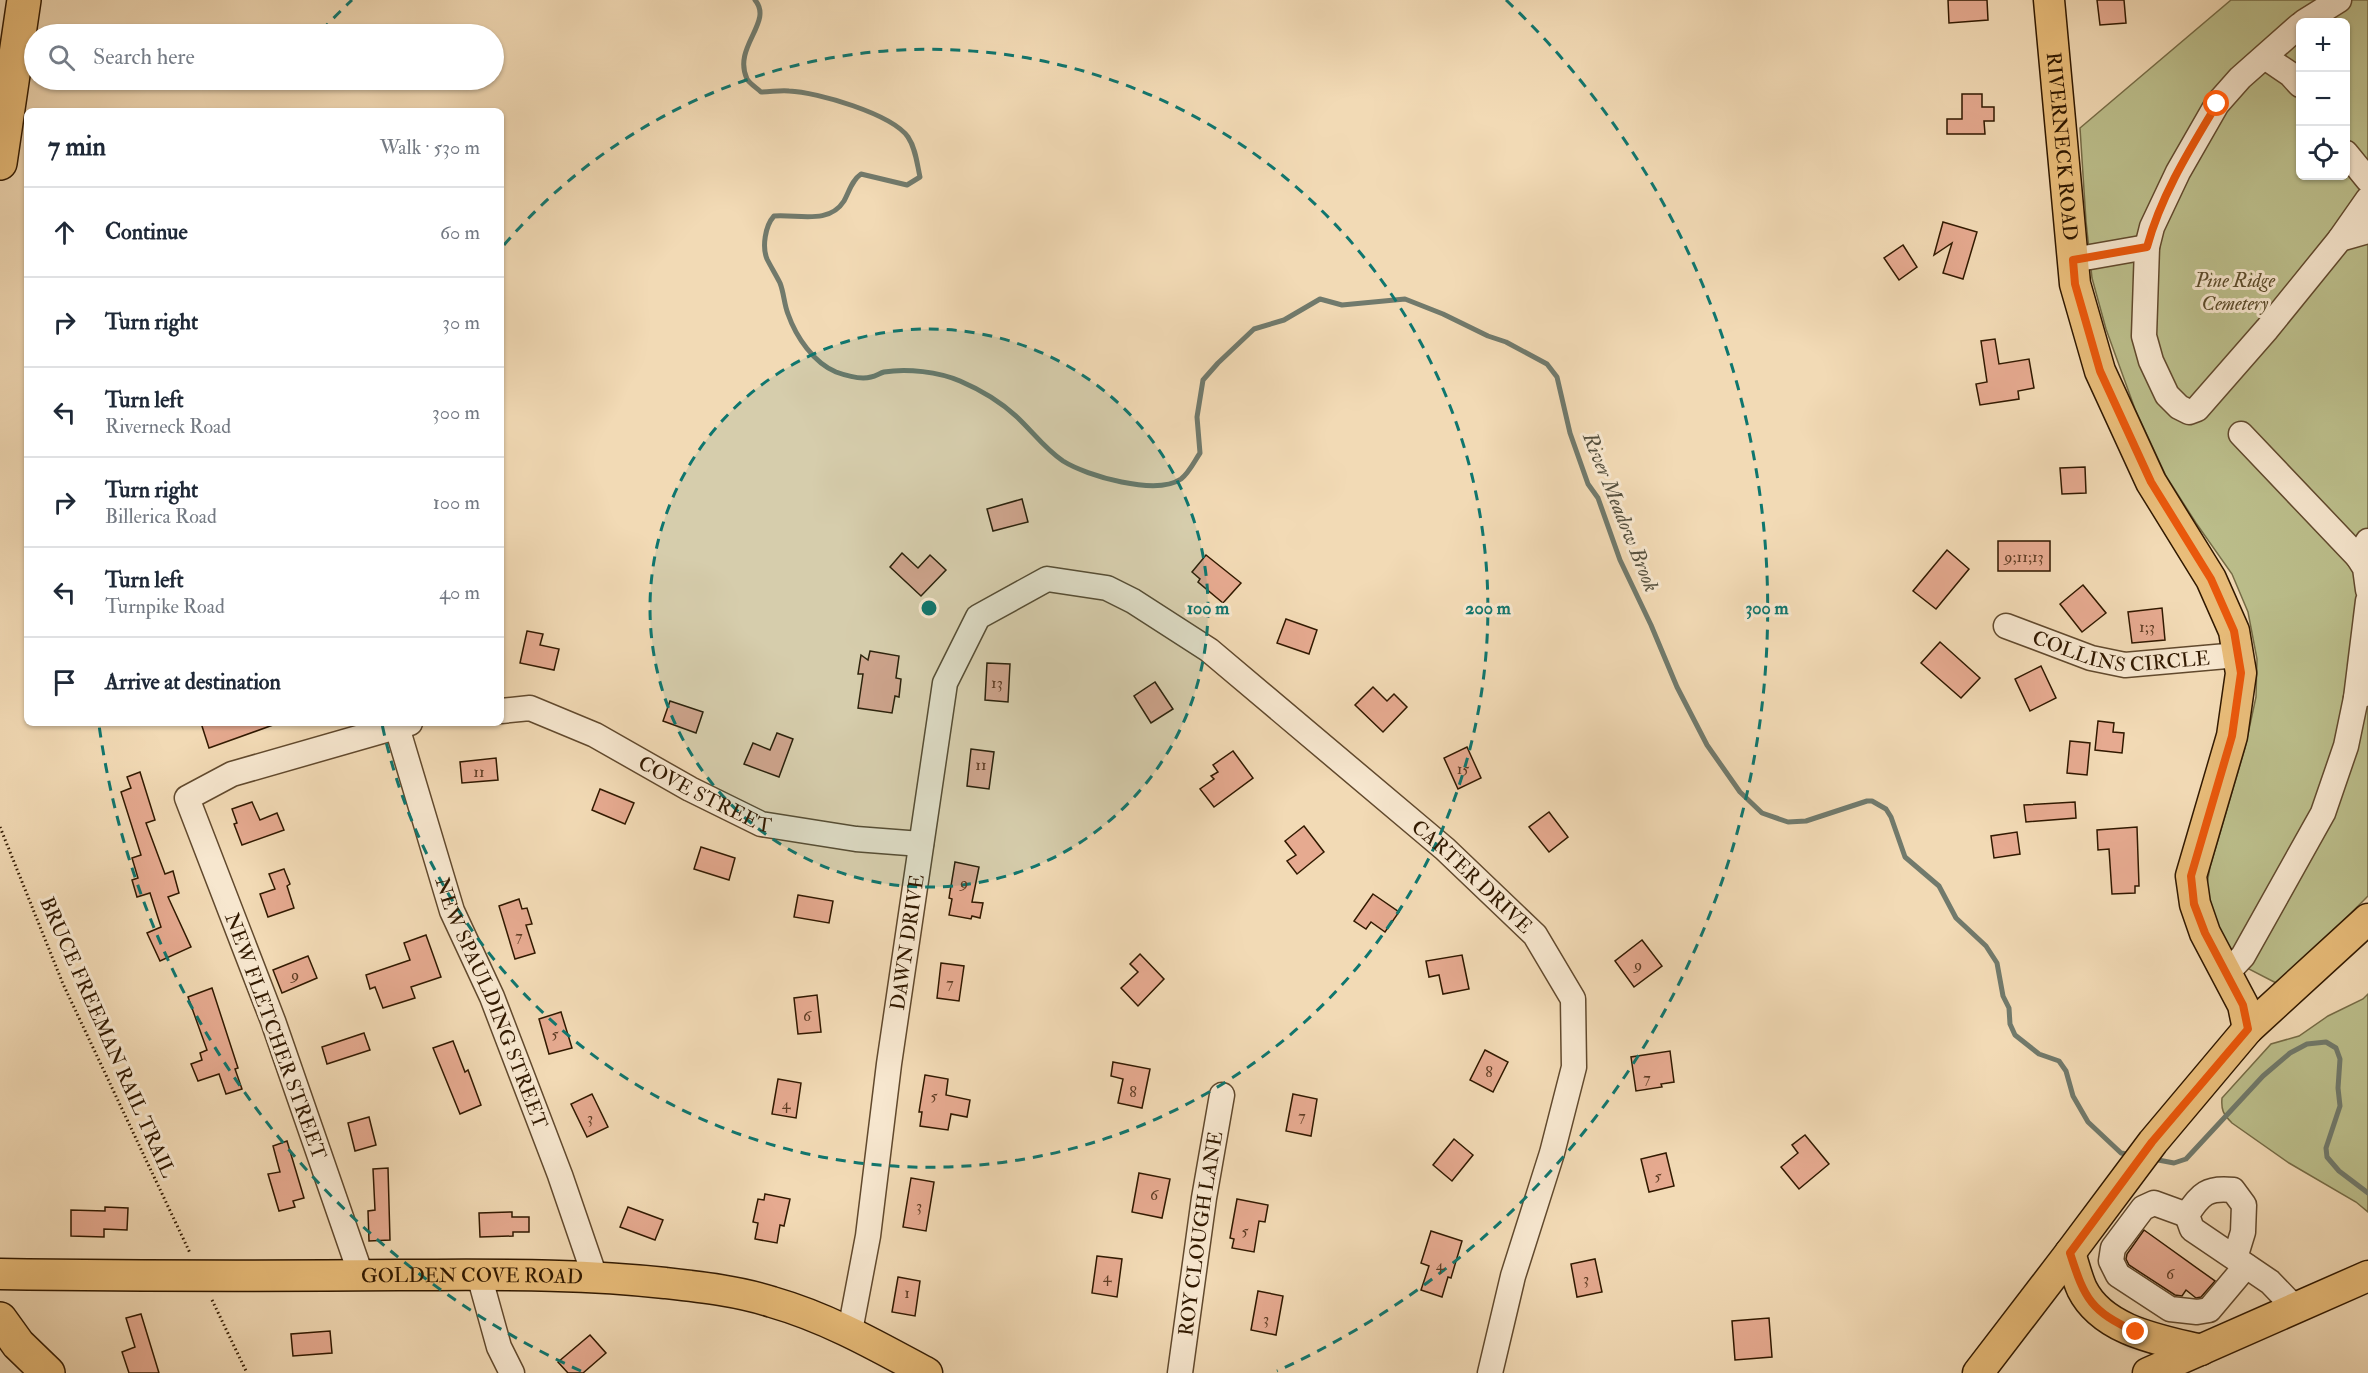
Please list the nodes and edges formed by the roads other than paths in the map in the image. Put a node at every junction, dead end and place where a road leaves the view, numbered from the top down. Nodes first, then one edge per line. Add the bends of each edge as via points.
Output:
1 (24, 0) edge
2 (2049, 0) edge
3 (2339, 0) edge
4 (2310, 18) edge
5 (2296, 29) edge
6 (2265, 57) junction
7 (2296, 80) edge
8 (2350, 158) edge
9 (0, 163) edge
10 (2368, 180) edge
11 (2368, 199) edge
12 (2368, 231) edge
13 (2340, 239) junction
14 (2147, 247) junction
15 (2073, 260) junction
16 (2241, 434) dead end
17 (2363, 549) edge
18 (1029, 589) joint
19 (2368, 590) edge
20 (2368, 602) edge
21 (2006, 626) dead end
22 (2238, 655) junction
23 (2362, 695) edge
24 (504, 711) edge
25 (400, 726) edge
26 (404, 726) edge
27 (921, 844) junction
28 (2368, 919) edge
29 (2227, 974) junction
30 (2248, 1029) junction
31 (1222, 1095) dead end
32 (2187, 1215) junction
33 (2070, 1253) junction
34 (2241, 1262) junction
35 (0, 1274) edge
36 (361, 1275) junction
37 (479, 1275) junction
38 (2368, 1276) edge
39 (596, 1277) junction
40 (2295, 1308) junction
41 (1, 1321) edge
42 (850, 1331) junction
43 (2200, 1350) junction
44 (48, 1373) edge
45 (512, 1373) edge
46 (927, 1373) edge
47 (1180, 1373) edge
48 (1490, 1373) edge
49 (1978, 1373) edge
50 (2148, 1373) edge

1 - 9 highway
2 - 15 main road, RIVERNECK ROAD
3 - 4 street
5 - 6 street
6 - 7 street
6 - 14 street via 2217,104 2178,172 2152,227
8 - 10 street
11 - 13 street
12 - 13 street
13 - 14 street via 2209,397 2189,412 2167,395 2144,336
14 - 15 street
15 - 22 main road, RIVERNECK ROAD via 2075,284 2100,371 2151,482 2211,579 2234,631
16 - 17 street
17 - 19 street
18 - 27 street, DAWN DRIVE via 978,617 945,683
18 - 48 street, CARTER DRIVE via 1047,579 1107,588 1209,650 1445,849 1535,934 1573,999 1574,1067 1513,1276
20 - 23 street
21 - 22 street, COLLINS CIRCLE via 2091,658 2125,665
22 - 29 main road, RIVERNECK ROAD via 2241,673 2232,736 2191,876 2194,904
23 - 29 street via 2324,813 2242,957
24 - 27 street, COVE STREET via 530,708 595,735 761,824 856,839
25 - 36 street, NEW FLETCHER STREET via 232,774 186,798 273,1021
26 - 39 street, NEW SPAULDING STREET via 452,911 492,997
27 - 42 street, DAWN DRIVE via 868,1236
28 - 30 main road
29 - 30 main road, RIVERNECK ROAD via 2243,1005
30 - 33 main road via 2152,1142
31 - 47 street, ROY CLOUGH LANE
32 - 34 street via 2192,1229
32 - 34 street via 2197,1199 2216,1188 2233,1190 2244,1205
32 - 34 street via 2154,1203 2143,1208 2113,1248 2111,1261 2118,1275 2170,1309 2197,1312 2209,1310
33 - 43 main road via 2082,1288 2097,1310 2144,1335
33 - 49 main road
34 - 40 street via 2270,1282
35 - 36 main road, GOLDEN COVE ROAD
36 - 37 main road, GOLDEN COVE ROAD
37 - 39 main road, GOLDEN COVE ROAD
37 - 45 street via 499,1347
38 - 40 main road
39 - 42 main road, GOLDEN COVE ROAD via 737,1293 771,1301
40 - 43 main road
41 - 44 highway
42 - 46 main road, GOLDEN COVE ROAD
43 - 50 main road

